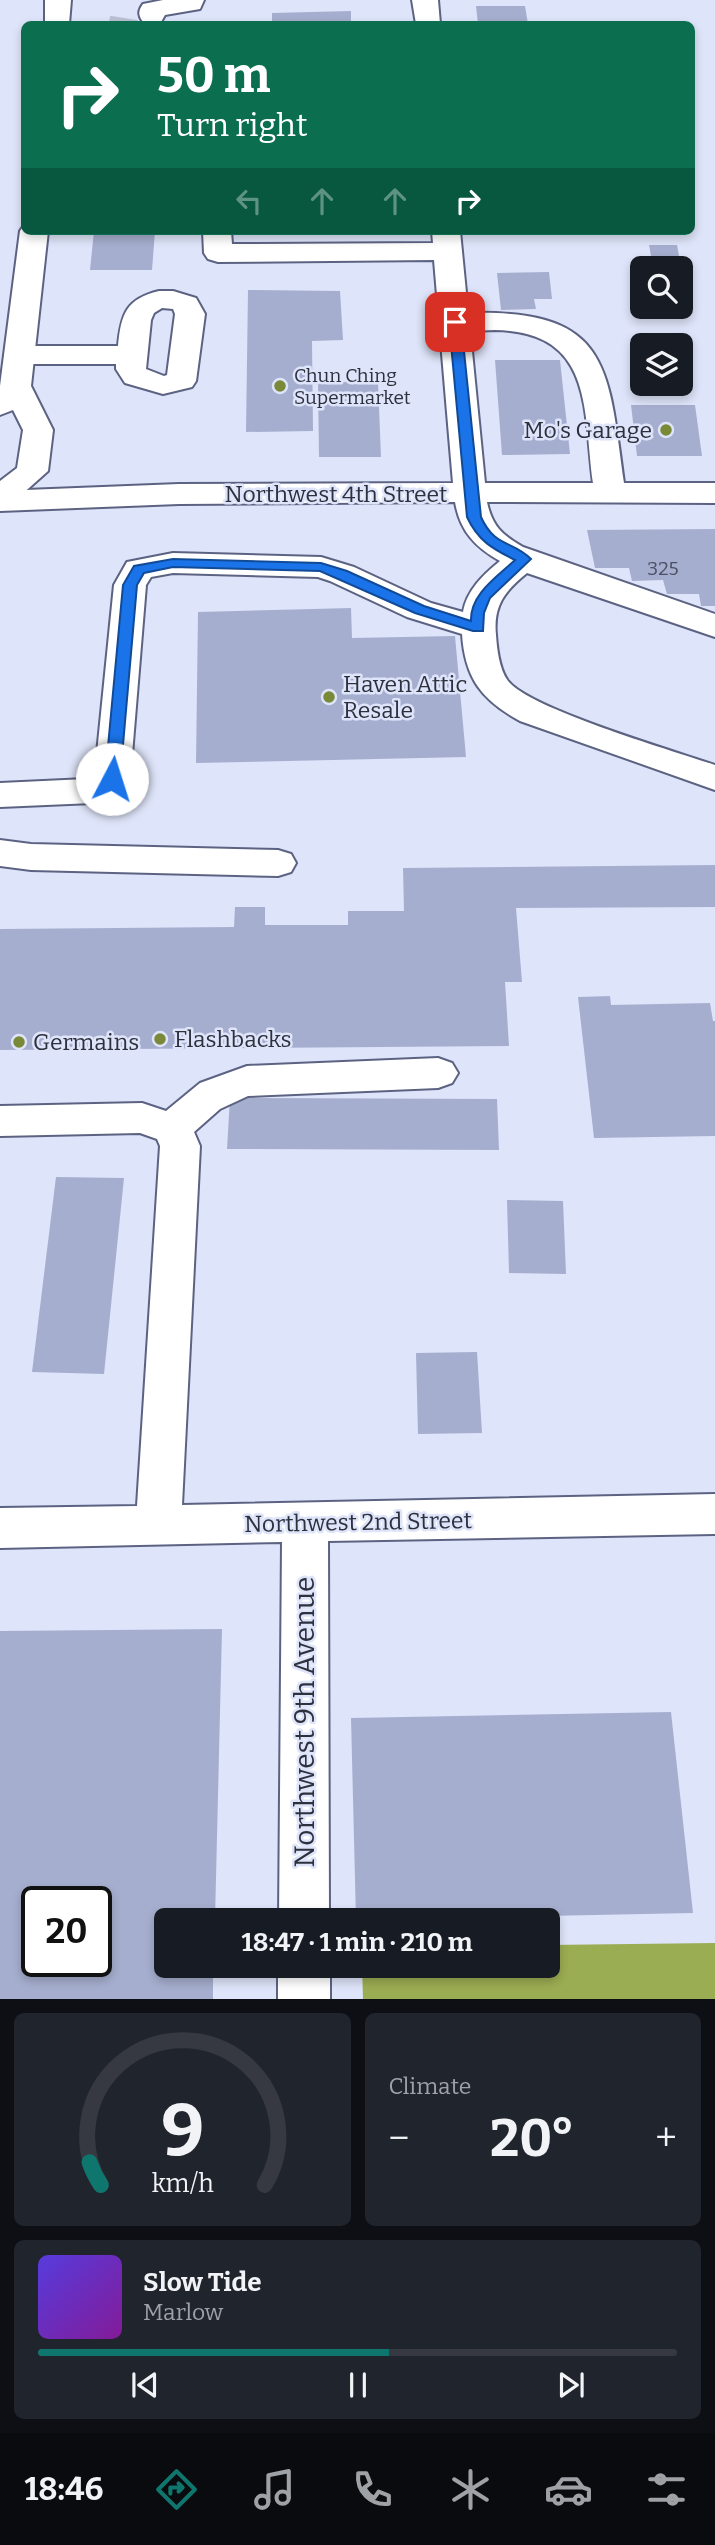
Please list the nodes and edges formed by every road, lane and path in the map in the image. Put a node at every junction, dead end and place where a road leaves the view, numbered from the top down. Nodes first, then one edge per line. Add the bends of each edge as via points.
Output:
1 (58, 0) edge
2 (191, 0) edge
3 (425, 0) edge
4 (124, 18) dead end
5 (57, 21) edge
6 (428, 21) edge
7 (33, 235) edge
8 (217, 235) edge
9 (447, 241) edge
10 (455, 322) junction
11 (19, 355) junction
12 (132, 355) dead end
13 (8, 396) edge
14 (610, 493) junction
15 (715, 493) edge
16 (470, 494) junction
17 (0, 499) edge
18 (524, 559) junction
19 (715, 626) edge
20 (478, 628) junction
21 (715, 778) edge
22 (0, 795) edge
23 (0, 853) edge
24 (278, 863) dead end
25 (439, 1073) dead end
26 (0, 1121) edge
27 (173, 1129) junction
28 (715, 1514) edge
29 (305, 1523) junction
30 (158, 1526) junction
31 (0, 1528) edge
32 (304, 1908) edge
33 (304, 1978) edge
34 (304, 1999) edge

1 - 5 street
2 - 4 street via 191,4
3 - 6 street
7 - 11 street
8 - 9 street via 218,253
9 - 10 street
10 - 14 street via 533,325 553,331 571,344 586,361 593,382
10 - 16 street
11 - 12 street
11 - 13 street
13 - 17 street via 38,430 32,471
14 - 15 street, Northwest 4th Street
14 - 16 street, Northwest 4th Street
16 - 17 street, Northwest 4th Street
16 - 18 street via 481,532
18 - 19 street
18 - 20 street via 484,596 477,613
20 - 21 street via 492,684 508,700 532,713
20 - 22 street via 419,610 321,567 173,563 139,569 130,585 112,779 93,791
23 - 24 street
25 - 27 street via 247,1081 194,1104
26 - 27 street via 142,1118
27 - 30 street via 180,1146
28 - 29 street, Northwest 2nd Street
29 - 30 street, Northwest 2nd Street
29 - 32 street, Northwest 9th Avenue
30 - 31 street, Northwest 2nd Street
33 - 34 street

